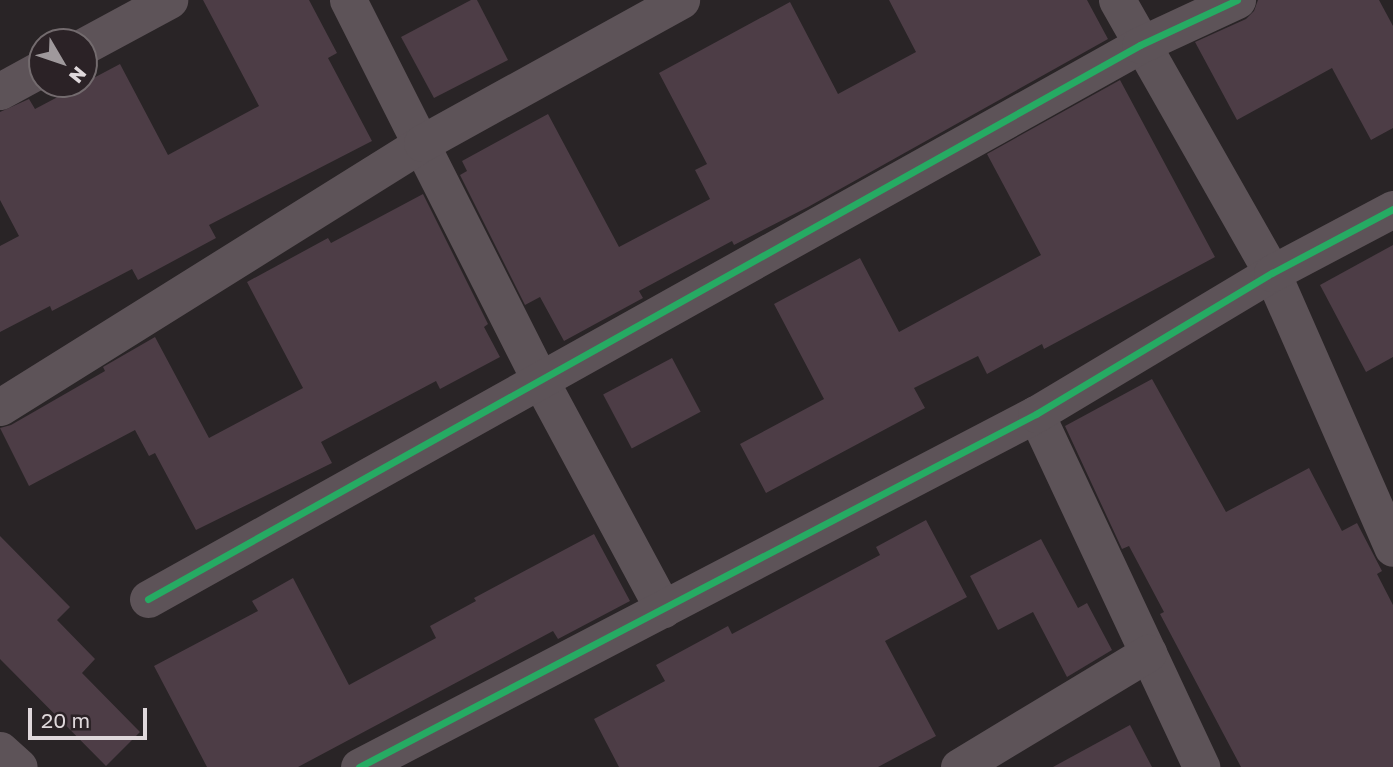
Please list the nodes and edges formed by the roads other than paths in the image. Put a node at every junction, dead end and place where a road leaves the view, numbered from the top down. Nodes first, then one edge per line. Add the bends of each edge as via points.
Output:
1 (169, 0) edge
2 (348, 0) edge
3 (681, 0) edge
4 (1117, 0) edge
5 (1237, 0) edge
6 (98, 38) edge
7 (1140, 45) junction
8 (28, 76) edge
9 (0, 91) edge
10 (422, 143) junction
11 (1393, 209) edge
12 (1272, 273) junction
13 (541, 382) junction
14 (0, 407) edge
15 (1036, 414) junction
16 (1392, 542) edge
17 (148, 599) dead end
18 (663, 609) junction
19 (1148, 653) junction
20 (0, 750) edge
21 (19, 767) edge
22 (359, 767) edge
23 (960, 767) edge
24 (1201, 767) edge

1 - 6 street
2 - 10 street
3 - 10 street
4 - 7 street
5 - 7 street
7 - 12 street
7 - 13 street
8 - 9 street
10 - 13 street
10 - 14 street
11 - 12 street
12 - 15 street
12 - 16 street
13 - 17 street
13 - 18 street
15 - 18 street
15 - 19 street
18 - 22 street
19 - 23 street
19 - 24 street
20 - 21 street

